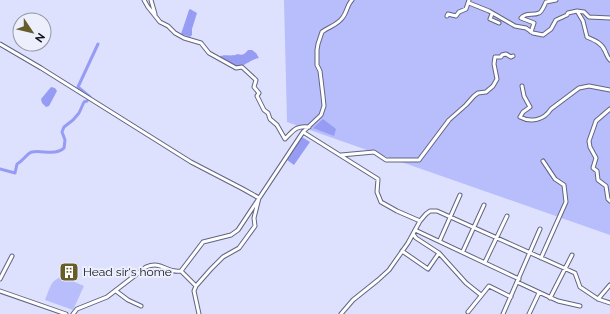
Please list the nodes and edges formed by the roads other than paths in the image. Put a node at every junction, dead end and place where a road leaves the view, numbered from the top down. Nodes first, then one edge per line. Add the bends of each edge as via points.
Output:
1 (144, 0) edge
2 (151, 0) edge
3 (352, 0) edge
4 (556, 0) edge
5 (469, 2) edge
6 (577, 11) junction
7 (492, 14) junction
8 (447, 16) dead end
9 (156, 18) junction
10 (610, 18) edge
11 (499, 23) dead end
12 (531, 32) junction
13 (0, 44) edge
14 (513, 56) dead end
15 (610, 60) edge
16 (522, 86) dead end
17 (610, 90) edge
18 (610, 109) edge
19 (309, 127) junction
20 (303, 132) junction
21 (342, 155) junction
22 (543, 160) dead end
23 (460, 195) dead end
24 (259, 198) junction
25 (610, 201) edge
26 (484, 205) dead end
27 (507, 216) dead end
28 (451, 217) junction
29 (420, 221) junction
30 (474, 228) junction
31 (540, 229) dead end
32 (415, 230) junction
33 (413, 234) junction
34 (497, 238) junction
35 (440, 240) dead end
36 (402, 251) junction
37 (463, 251) dead end
38 (439, 253) junction
39 (530, 253) junction
40 (572, 255) dead end
41 (12, 256) dead end
42 (541, 258) junction
43 (486, 262) dead end
44 (565, 269) junction
45 (181, 271) junction
46 (0, 279) edge
47 (518, 280) junction
48 (610, 285) edge
49 (196, 286) junction
50 (0, 291) edge
51 (116, 291) junction
52 (539, 293) junction
53 (481, 294) junction
54 (511, 297) junction
55 (550, 298) junction
56 (598, 299) junction
57 (610, 303) edge
58 (140, 306) dead end
59 (580, 306) dead end
60 (468, 312) dead end
61 (66, 314) edge
62 (73, 314) edge
63 (199, 314) edge
64 (342, 314) edge
65 (503, 314) edge
66 (529, 314) edge

1 - 9 street
2 - 9 street
3 - 19 street via 341,20 320,35 317,65 324,106 321,115
4 - 12 street via 546,2 538,14 522,16 521,18 534,22
5 - 7 street
5 - 8 street via 456,16
6 - 10 street via 584,12 589,17
6 - 12 street via 556,20 552,29 543,36
6 - 15 street via 583,21 587,37 604,48
7 - 11 street via 490,19
7 - 12 street
9 - 19 street via 180,36 201,43 209,53 249,72 256,80 254,86 259,93 257,96 262,107 277,125 284,139 297,127
13 - 24 street via 191,162
14 - 21 street via 506,54 495,57 497,79 493,86 486,92 474,96 449,120 419,160 386,160 374,152
16 - 17 street via 530,107 520,117 529,120 537,120 548,114 579,88 589,86
18 - 25 street via 596,121 589,141 596,158 593,168 597,171 598,180 606,186
19 - 20 street
20 - 21 street
20 - 24 street
21 - 29 street via 378,179 377,192 381,202
22 - 42 street via 554,179 564,185 566,202
23 - 28 street
24 - 45 street via 238,230 231,235 203,242
24 - 49 street via 254,218 255,226 238,248 223,257
26 - 30 street
27 - 34 street
28 - 29 street via 430,211
28 - 30 street
28 - 35 street
29 - 32 street
30 - 34 street
30 - 37 street
31 - 39 street
32 - 33 street
32 - 47 street
33 - 36 street
33 - 38 street
34 - 39 street
34 - 43 street
36 - 38 street via 428,269
36 - 64 street via 389,270 353,300
38 - 53 street via 466,283
39 - 42 street
39 - 47 street
40 - 44 street
41 - 46 street
42 - 44 street
44 - 55 street
44 - 56 street via 574,274 580,287
45 - 49 street
45 - 51 street via 176,272 152,264
47 - 52 street
47 - 54 street
48 - 56 street
49 - 63 street via 194,291
50 - 61 street
51 - 58 street
51 - 62 street via 77,309
52 - 55 street
52 - 66 street
53 - 54 street via 489,286
53 - 60 street
54 - 65 street
55 - 59 street
56 - 57 street

